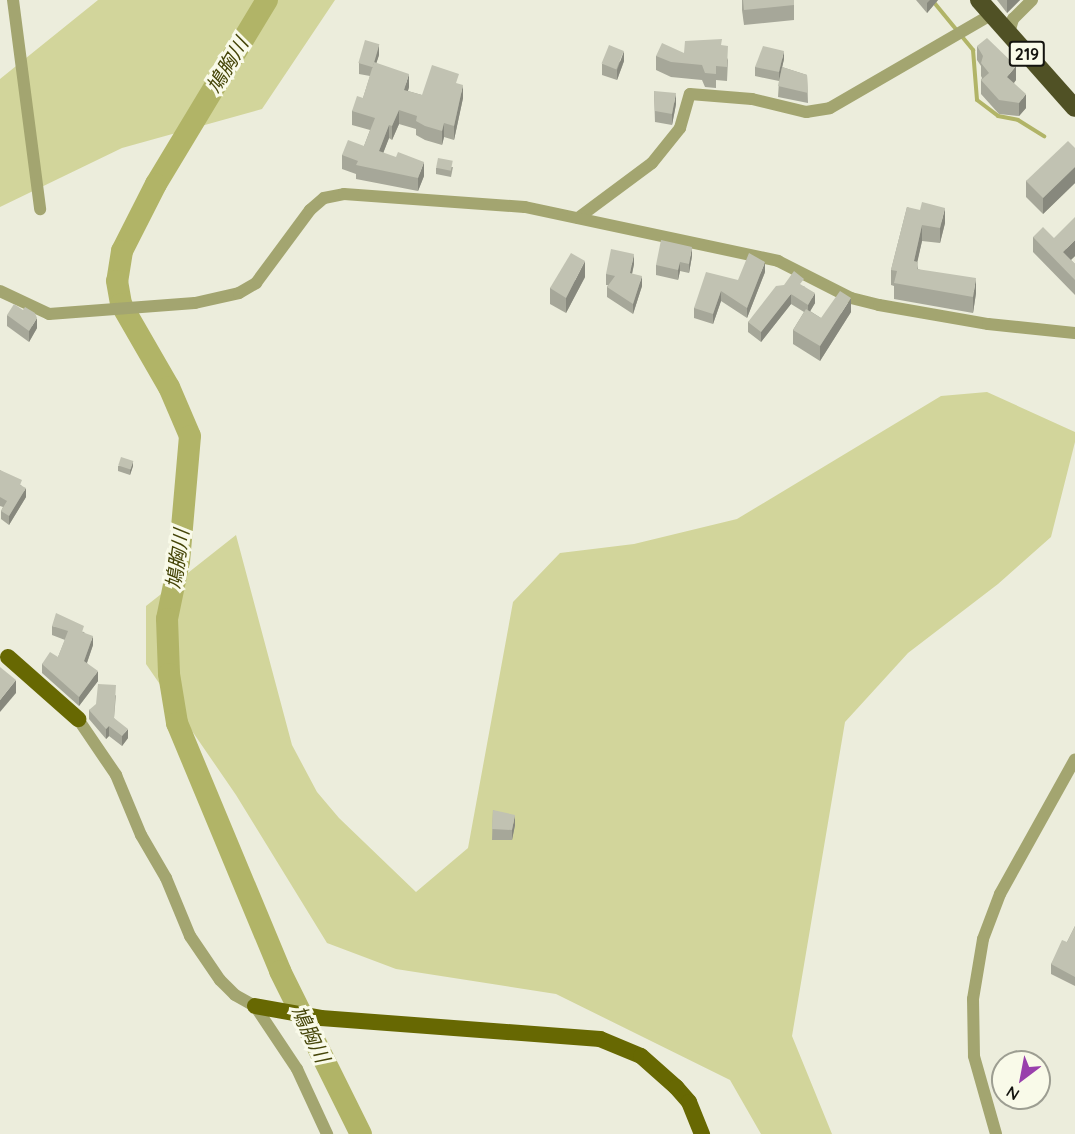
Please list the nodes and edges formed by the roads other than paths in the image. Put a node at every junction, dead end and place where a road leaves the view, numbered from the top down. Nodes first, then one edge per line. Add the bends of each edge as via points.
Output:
1 (13, 0) edge
2 (979, 0) edge
3 (1032, 0) edge
4 (992, 14) junction
5 (1009, 33) junction
6 (1075, 108) edge
7 (40, 209) dead end
8 (579, 218) junction
9 (0, 291) edge
10 (1075, 333) edge
11 (4, 654) edge
12 (78, 719) joint
13 (1075, 759) edge
14 (255, 1006) junction
15 (327, 1134) edge
16 (702, 1134) edge
17 (996, 1134) edge

1 - 7 street
2 - 4 highway, 219
3 - 5 street via 1013,19
4 - 5 highway, 219
4 - 8 street via 830,108 806,112 752,99 690,94 680,128 652,162
5 - 6 highway, 219
8 - 9 street via 460,199 344,194 324,198 310,210 256,284 228,296 155,307 49,314
8 - 10 street via 778,261 851,298 879,305 988,324
11 - 12 main road
12 - 14 street via 116,775 190,936 220,980 235,995
13 - 17 street via 1000,894 983,939 973,999 974,1056
14 - 15 street via 297,1070
14 - 16 main road via 321,1018 600,1038 641,1056 676,1087 689,1102

